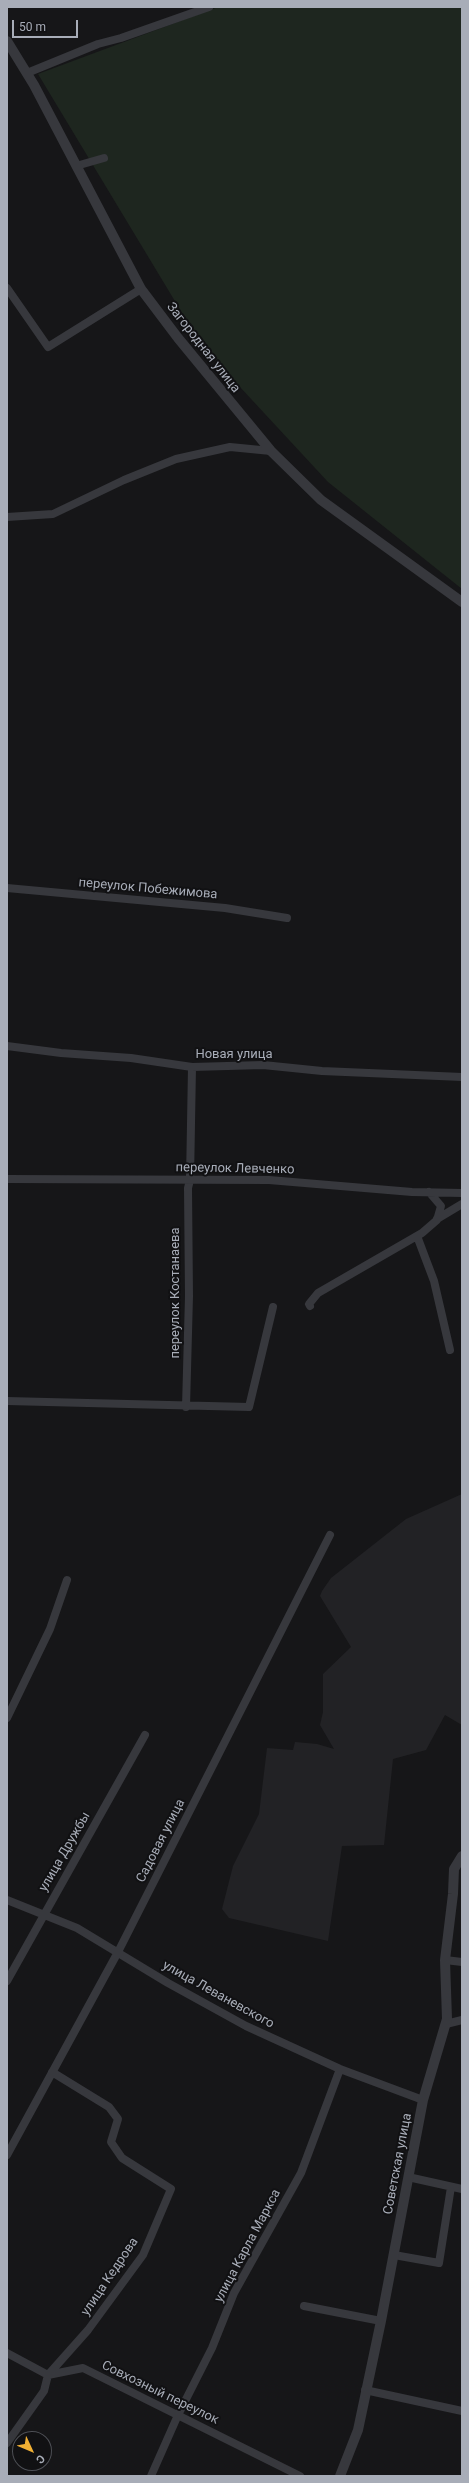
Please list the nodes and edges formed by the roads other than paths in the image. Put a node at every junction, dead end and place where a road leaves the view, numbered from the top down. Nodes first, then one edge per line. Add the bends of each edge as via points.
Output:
1 (209, 7) edge
2 (7, 40) edge
3 (27, 73) junction
4 (104, 158) dead end
5 (76, 166) junction
6 (7, 288) edge
7 (141, 289) junction
8 (271, 451) junction
9 (7, 516) edge
10 (462, 602) edge
11 (7, 888) edge
12 (287, 918) dead end
13 (7, 1046) edge
14 (192, 1067) junction
15 (462, 1077) edge
16 (7, 1179) edge
17 (190, 1180) junction
18 (429, 1192) junction
19 (462, 1193) edge
20 (462, 1204) edge
21 (437, 1220) junction
22 (417, 1236) junction
23 (310, 1306) dead end
24 (273, 1307) dead end
25 (450, 1350) dead end
26 (7, 1401) edge
27 (186, 1406) junction
28 (330, 1535) dead end
29 (67, 1580) dead end
30 (7, 1718) edge
31 (145, 1735) dead end
32 (462, 1856) edge
33 (7, 1900) edge
34 (44, 1914) junction
35 (118, 1952) junction
36 (445, 1960) junction
37 (462, 1962) edge
38 (7, 1981) edge
39 (462, 2020) edge
40 (446, 2024) junction
41 (340, 2069) junction
42 (52, 2072) junction
43 (423, 2100) junction
44 (7, 2155) edge
45 (408, 2177) junction
46 (450, 2187) junction
47 (462, 2188) edge
48 (394, 2256) junction
49 (304, 2306) dead end
50 (381, 2321) junction
51 (7, 2353) edge
52 (48, 2375) junction
53 (365, 2390) junction
54 (462, 2411) edge
55 (178, 2415) junction
56 (7, 2443) edge
57 (151, 2476) edge
58 (300, 2476) edge
59 (340, 2476) edge

1 - 3 street via 98,44
2 - 3 street, Загородная улица
3 - 5 street, Загородная улица
4 - 5 street
5 - 7 street, Загородная улица
6 - 7 street via 48,347
7 - 8 street, Загородная улица
8 - 9 street via 230,447 176,459 124,480 53,514
8 - 10 street, Загородная улица via 321,500
11 - 12 street, переулок Побежимова via 225,908
13 - 14 street, Новая улица via 131,1058
14 - 15 street, Новая улица via 263,1065 322,1071
14 - 17 street, переулок Костанаева
16 - 17 street, переулок Левченко
17 - 18 street, переулок Левченко via 269,1180
17 - 27 street, переулок Костанаева
18 - 19 street, переулок Левченко
18 - 21 street via 438,1199 441,1206
20 - 21 street
21 - 22 street
22 - 23 street via 324,1289 312,1300
22 - 25 street via 434,1281
24 - 27 street via 249,1407
26 - 27 street
28 - 35 street, Садовая улица
29 - 30 street via 50,1629
31 - 34 street, улица Дружбы
32 - 36 street, Советская улица via 454,1869
33 - 34 street, улица Леваневского
34 - 35 street, улица Леваневского via 77,1928
34 - 38 street, улица Дружбы
35 - 41 street, улица Леваневского via 246,2026
35 - 42 street, Садовая улица
36 - 37 street
36 - 40 street, Советская улица
39 - 40 street
40 - 43 street, Советская улица
41 - 43 street, улица Леваневского
41 - 55 street, улица Карла Маркса via 301,2173 234,2292 212,2348
42 - 44 street, Садовая улица
42 - 52 street, улица Кедрова via 109,2107 118,2119 110,2142 122,2158 171,2189 143,2254 88,2330
43 - 45 street, Советская улица
45 - 46 street
45 - 48 street, Советская улица
46 - 47 street
46 - 48 street via 439,2263
48 - 50 street, Советская улица
49 - 50 street
50 - 53 street, Советская улица
51 - 52 street
52 - 55 street, Совхозный переулок via 83,2368
52 - 56 street, улица Кедрова via 44,2391
53 - 54 street
53 - 59 street, Советская улица via 358,2430
55 - 57 street, улица Карла Маркса
55 - 58 street, Совхозный переулок

